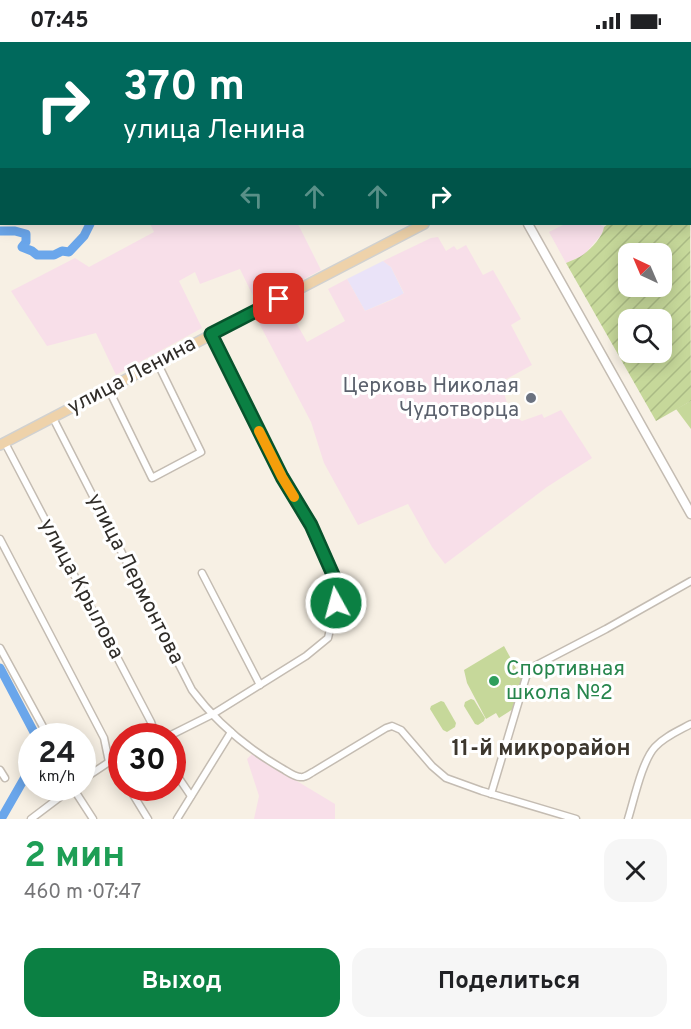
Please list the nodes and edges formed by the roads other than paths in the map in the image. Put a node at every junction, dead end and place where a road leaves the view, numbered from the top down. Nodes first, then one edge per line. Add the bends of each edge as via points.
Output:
1 (422, 225) edge
2 (529, 225) edge
3 (211, 334) junction
4 (157, 362) junction
5 (108, 388) junction
6 (53, 418) junction
7 (3, 444) edge
8 (691, 514) edge
9 (0, 539) edge
10 (202, 573) dead end
11 (691, 581) edge
12 (0, 648) edge
13 (260, 685) junction
14 (213, 714) junction
15 (41, 723) edge
16 (151, 723) edge
17 (691, 724) edge
18 (186, 728) edge
19 (231, 732) junction
20 (108, 745) edge
21 (0, 770) edge
22 (5, 778) dead end
23 (186, 789) edge
24 (492, 794) junction
25 (191, 796) junction
26 (55, 801) edge
27 (81, 801) edge
28 (137, 801) edge
29 (31, 819) edge
30 (93, 819) edge
31 (148, 819) edge
32 (177, 819) edge
33 (576, 819) edge
34 (628, 819) edge

1 - 3 main road, улица Ленина
2 - 8 main road
3 - 4 main road, улица Ленина
3 - 13 street via 334,577 336,603 328,638
4 - 5 main road, улица Ленина
4 - 5 street via 201,453 152,478
5 - 6 main road, улица Ленина
6 - 7 main road, улица Ленина
6 - 14 street, улица Лермонтова via 192,690
7 - 16 street, улица Крылова
9 - 20 street
10 - 13 street
11 - 24 street via 531,668
12 - 15 street
13 - 14 street
14 - 18 street
14 - 19 street, улица Лермонтова
17 - 34 street via 665,738 647,758
19 - 24 street via 299,777 392,726 408,737 439,773
19 - 25 street
21 - 22 street
23 - 25 street
24 - 33 street
25 - 32 street
26 - 29 street
27 - 30 street
28 - 31 street

